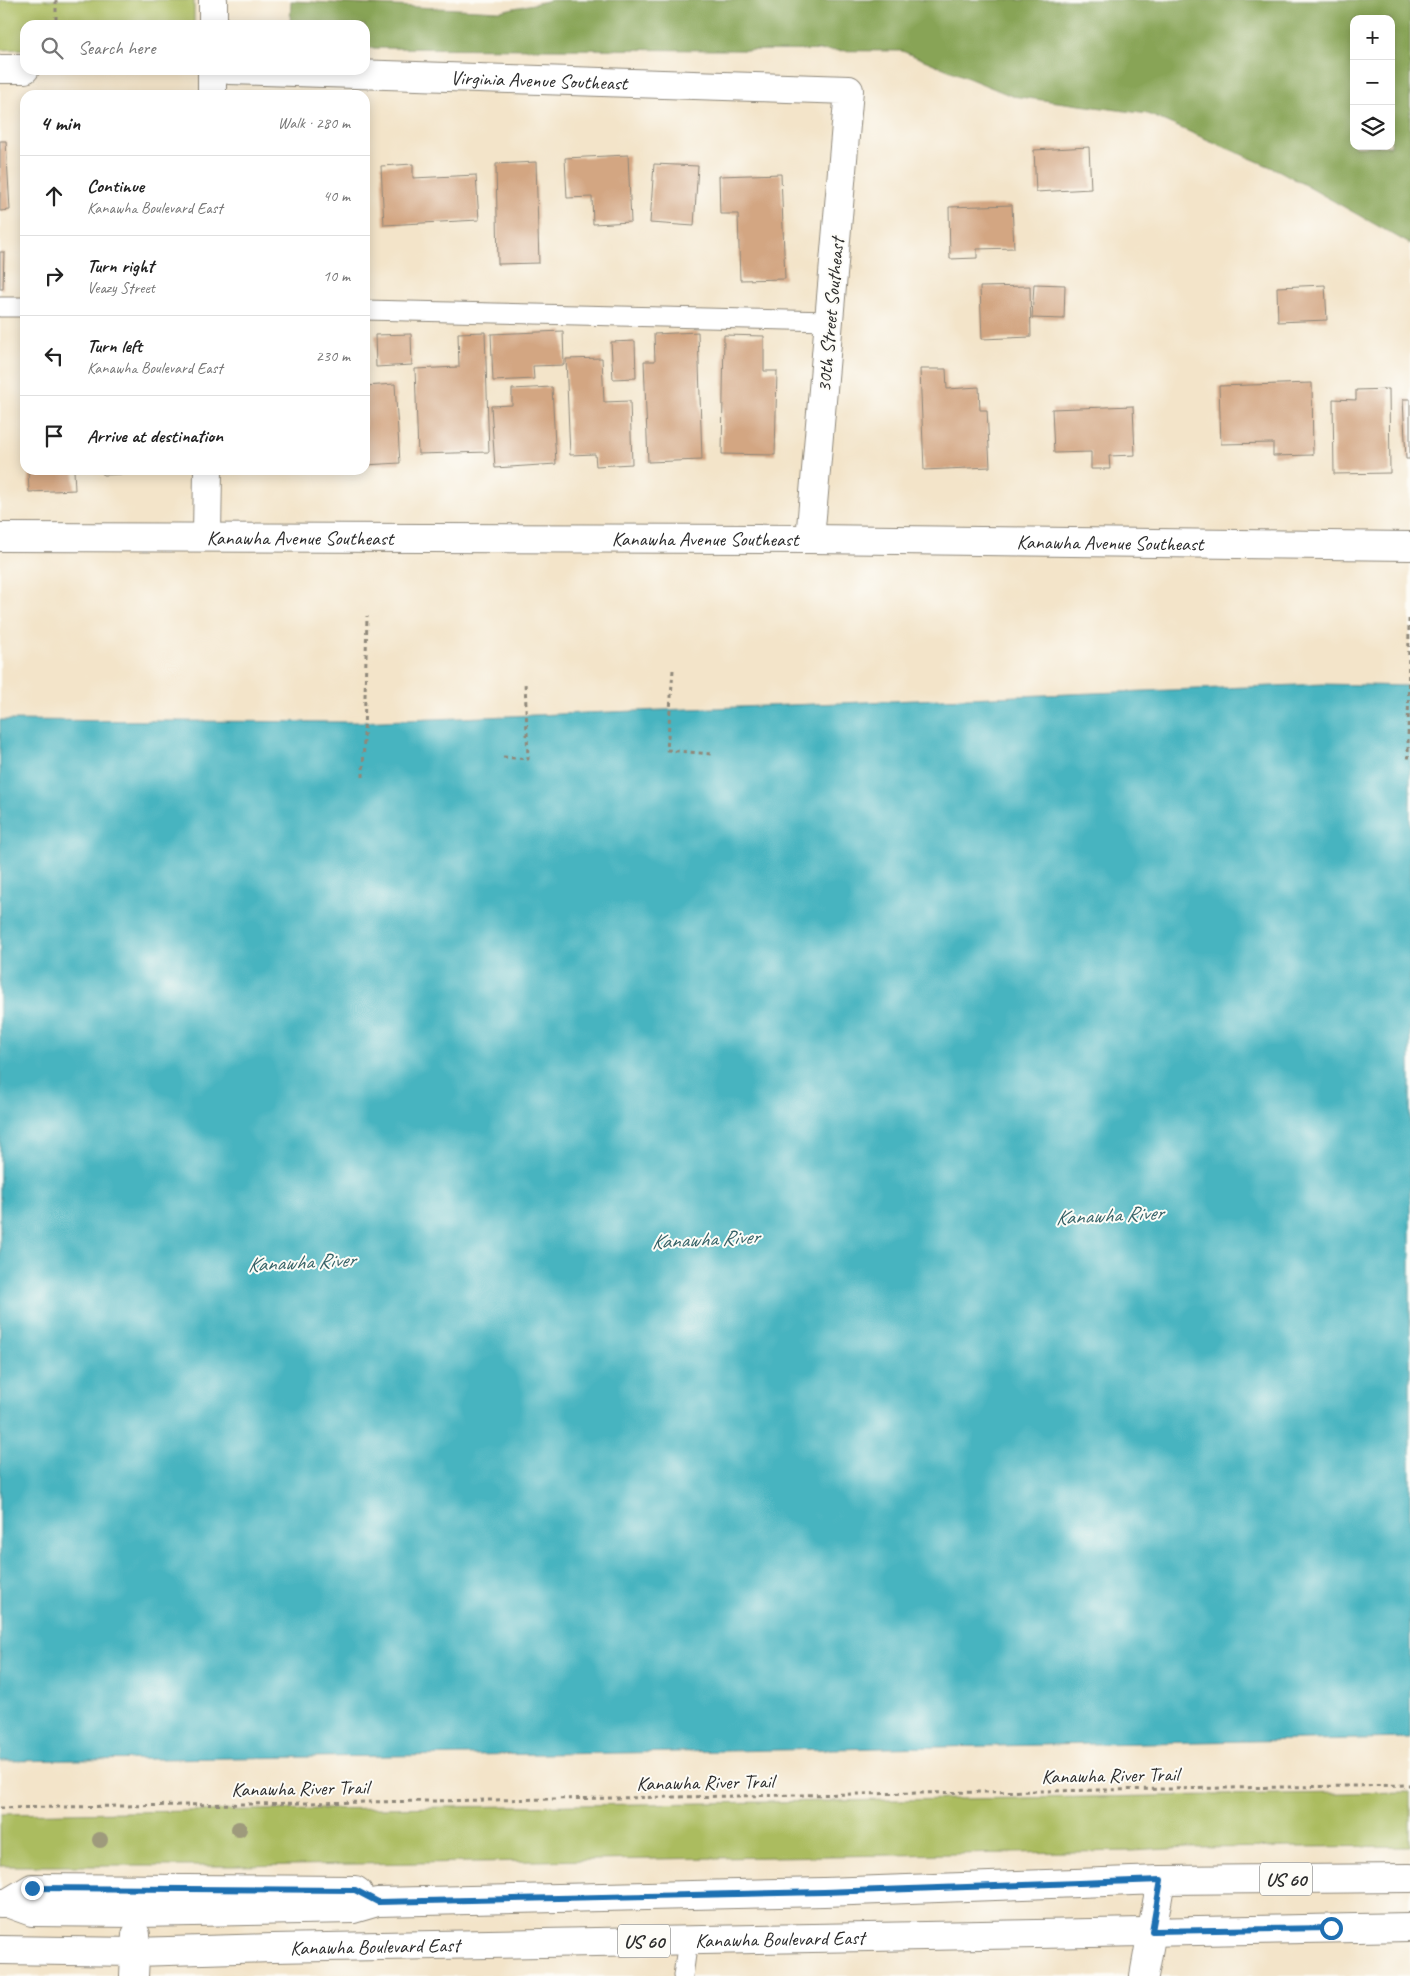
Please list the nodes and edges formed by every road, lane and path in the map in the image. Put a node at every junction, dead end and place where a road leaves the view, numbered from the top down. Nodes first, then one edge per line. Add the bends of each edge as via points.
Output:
1 (56, 0) edge
2 (213, 0) edge
3 (56, 20) edge
4 (213, 20) edge
5 (0, 69) edge
6 (20, 69) edge
7 (212, 75) edge
8 (370, 75) edge
9 (212, 90) edge
10 (849, 90) joint
11 (0, 307) edge
12 (20, 307) edge
13 (370, 310) edge
14 (829, 321) junction
15 (208, 475) edge
16 (208, 536) junction
17 (0, 537) edge
18 (810, 539) junction
19 (1410, 546) edge
20 (367, 616) dead end
21 (1409, 619) edge
22 (673, 670) dead end
23 (525, 681) dead end
24 (711, 754) dead end
25 (503, 757) dead end
26 (1410, 757) edge
27 (363, 777) dead end
28 (1410, 1786) edge
29 (0, 1808) edge
30 (1410, 1878) edge
31 (1161, 1880) junction
32 (378, 1902) junction
33 (3, 1903) edge
34 (137, 1913) junction
35 (1410, 1927) edge
36 (1152, 1931) junction
37 (688, 1940) junction
38 (0, 1950) edge
39 (135, 1964) edge
40 (682, 1976) edge
41 (1144, 1976) edge

1 - 3 path
2 - 4 main road
5 - 6 main road
7 - 9 main road
8 - 10 main road, Virginia Avenue Southeast
10 - 14 main road, 30th Street Southeast
11 - 12 lane
13 - 14 lane
14 - 18 main road, 30th Street Southeast
15 - 16 main road
16 - 17 main road, Kanawha Avenue Southeast
16 - 18 main road, Kanawha Avenue Southeast
18 - 19 main road, Kanawha Avenue Southeast
20 - 27 path
21 - 26 path
22 - 24 path via 667,750
23 - 25 path via 528,759
28 - 29 path, Kanawha River Trail
30 - 31 main road, Kanawha Boulevard East / US 60
31 - 32 main road, Kanawha Boulevard East / US 60 via 833,1892
31 - 36 main road
32 - 33 main road, Kanawha Boulevard East / US 60 via 355,1890 32,1888
32 - 34 main road, Kanawha Boulevard East / US 60 via 353,1909
33 - 34 main road, Kanawha Boulevard East / US 60 via 32,1912
34 - 39 main road
35 - 36 main road, Kanawha Boulevard East / US 60
36 - 37 main road, Kanawha Boulevard East / US 60
36 - 41 main road
37 - 39 main road, Kanawha Boulevard East / US 60
37 - 40 lane
38 - 39 main road, Kanawha Boulevard East / US 60

